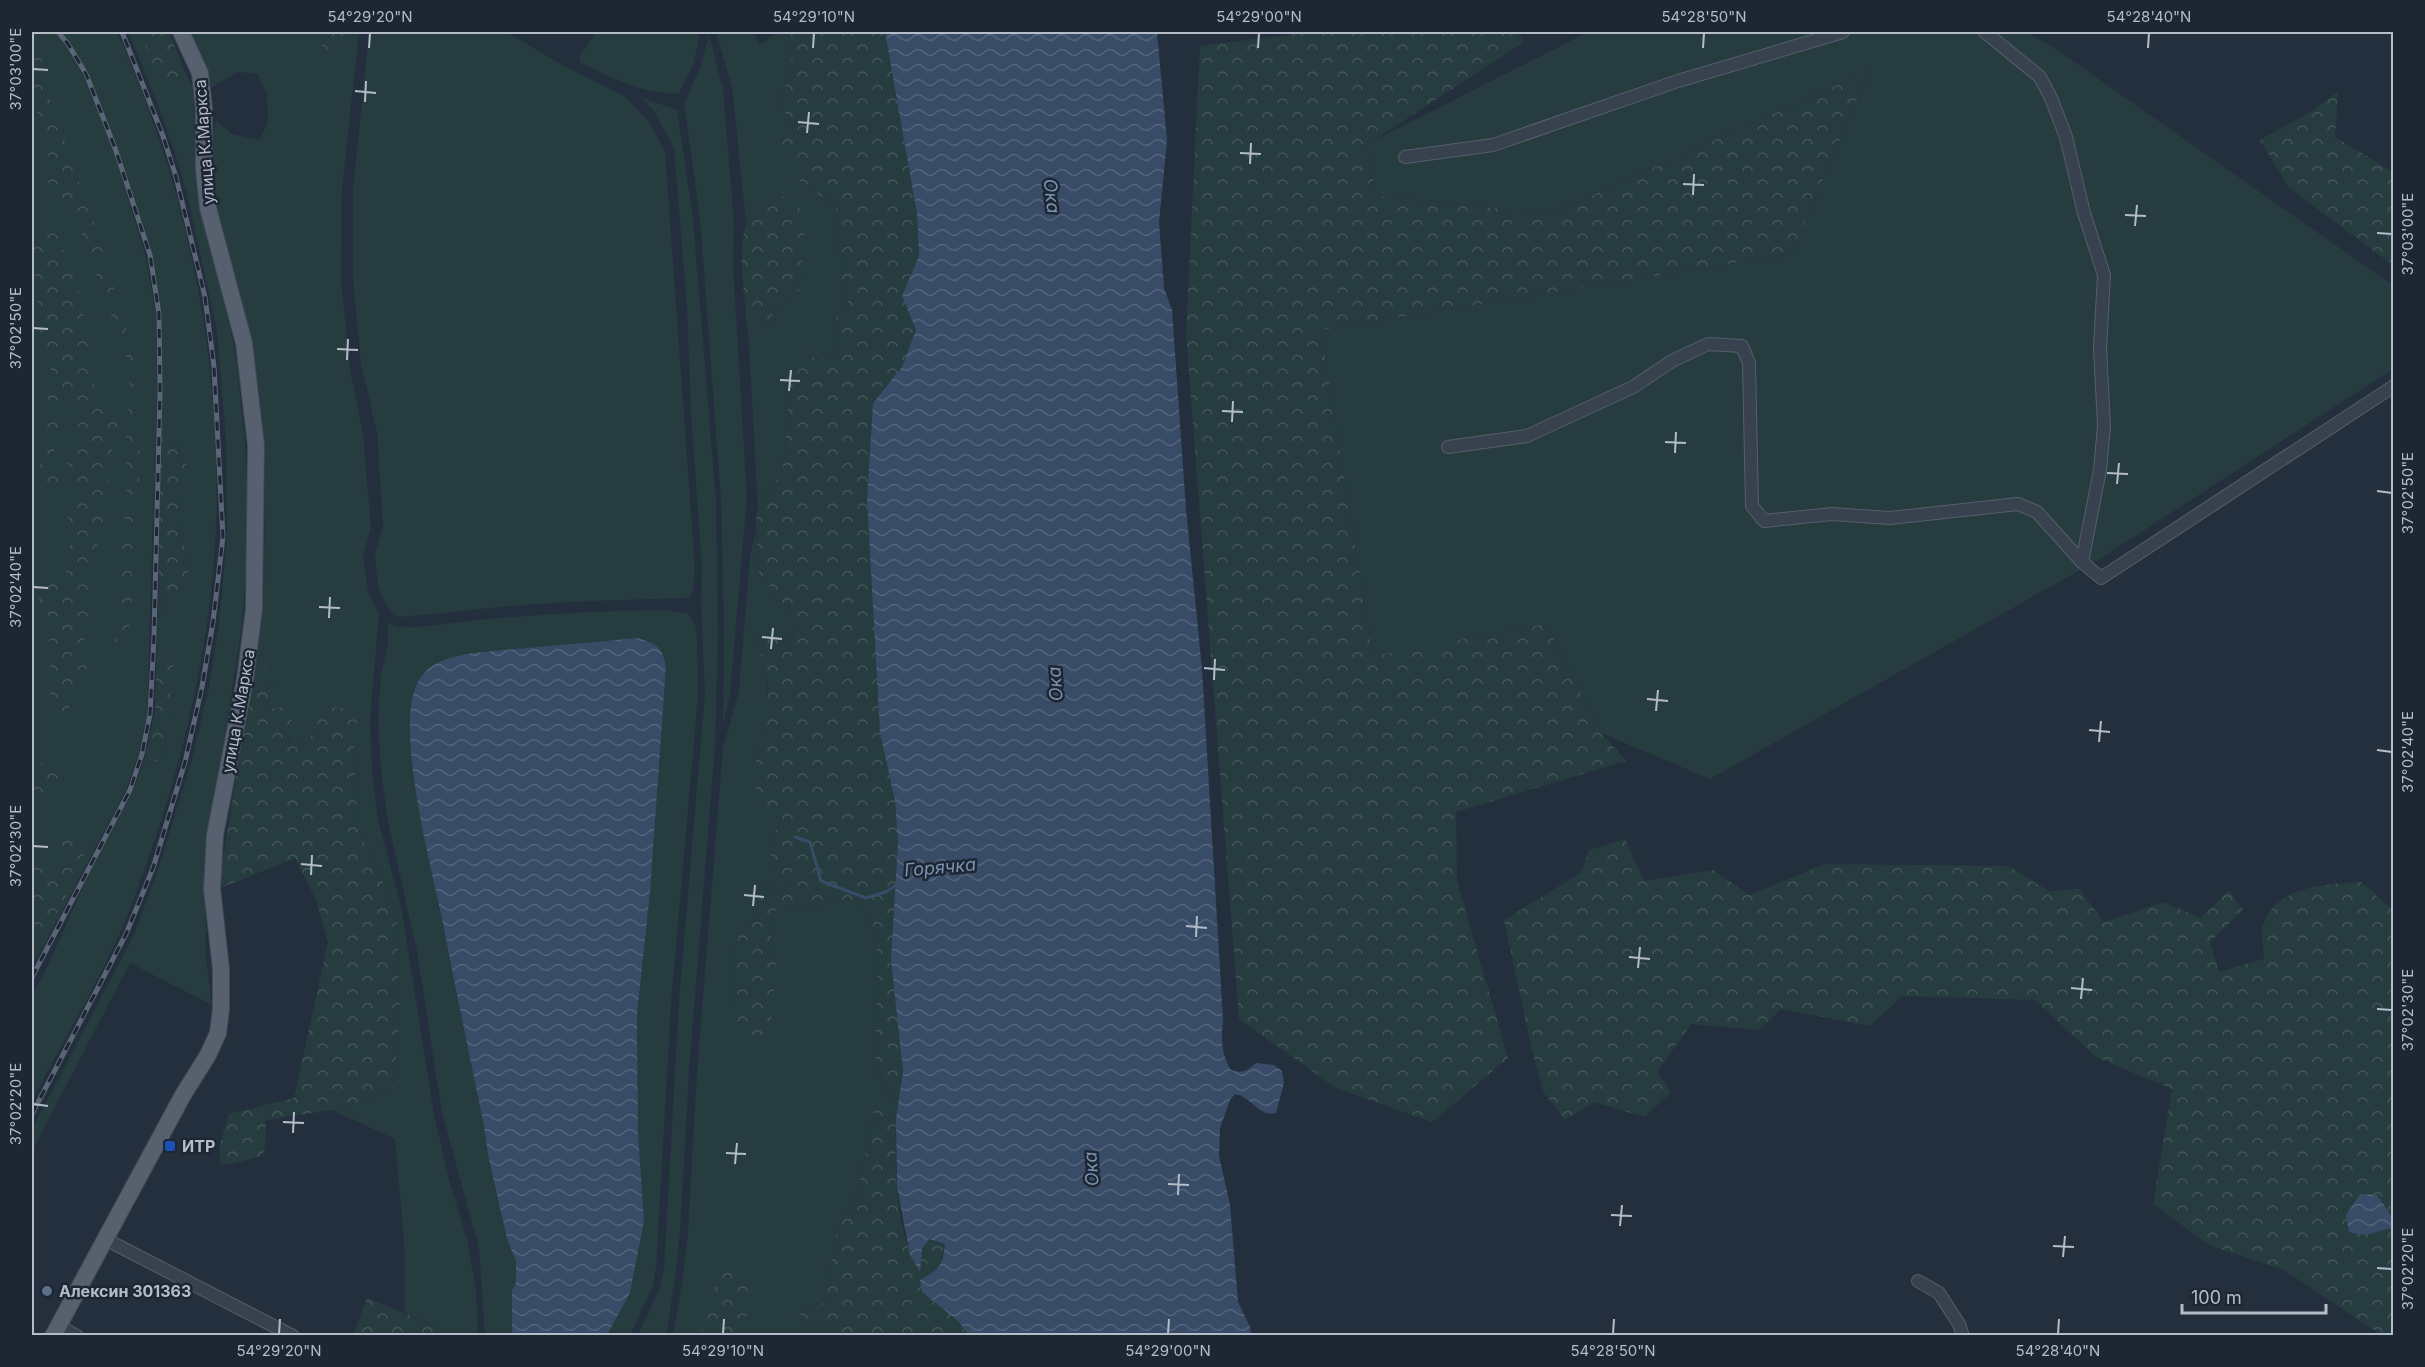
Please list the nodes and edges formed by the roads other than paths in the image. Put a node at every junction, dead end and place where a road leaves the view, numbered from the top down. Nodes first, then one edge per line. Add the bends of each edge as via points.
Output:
1 (181, 32) edge
2 (1844, 32) edge
3 (1985, 32) edge
4 (1406, 157) dead end
5 (2394, 386) edge
6 (1448, 447) dead end
7 (2082, 562) junction
8 (107, 1240) junction
9 (1918, 1281) dead end
10 (56, 1331) edge
11 (77, 1335) edge
12 (293, 1335) edge
13 (1963, 1335) edge

1 - 8 main road, улица К.Маркса via 200,73 208,208 244,342 256,445 254,609 245,680 215,835 212,889 221,969 218,1033
2 - 4 street via 1668,85 1493,145
3 - 7 street via 2040,77 2051,98 2066,137 2104,275 2100,470
5 - 7 street via 2101,578
6 - 7 street via 1527,436 1633,387 1672,361 1708,344 1742,346 1749,363 1752,506 1764,521 1832,514 1890,518 2018,504 2037,512
8 - 10 main road, улица К.Маркса
8 - 12 street
9 - 13 street via 1939,1293
10 - 11 street

